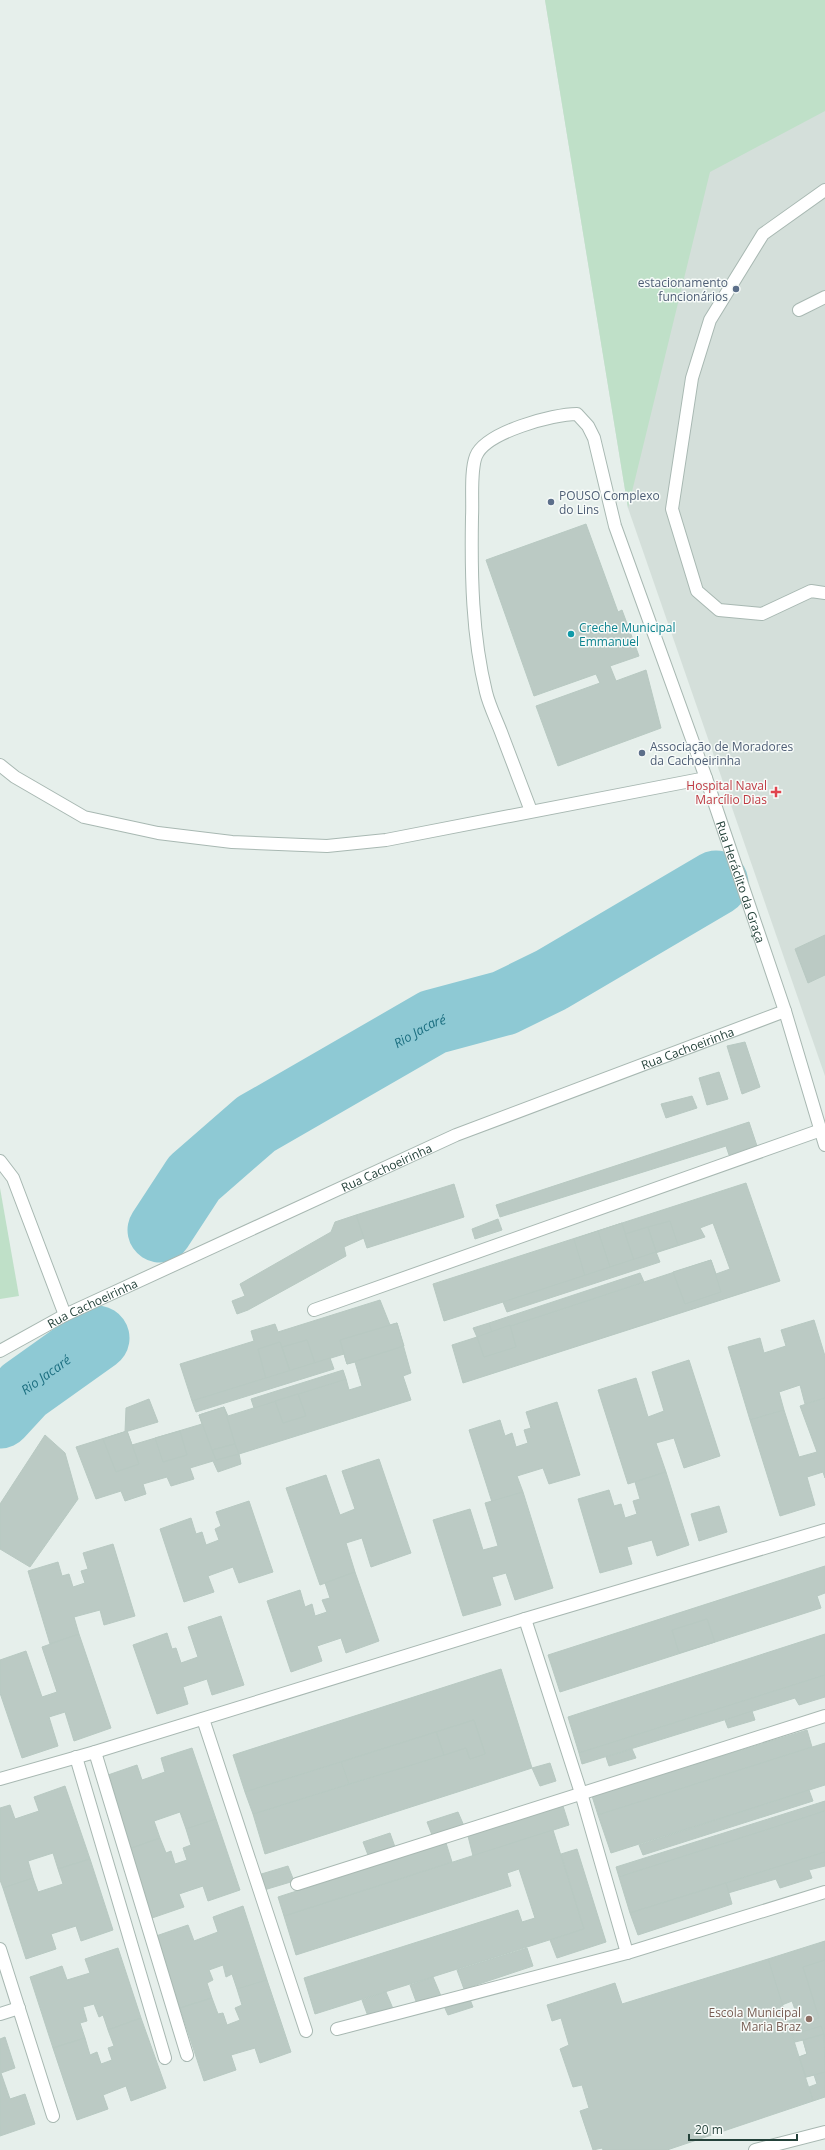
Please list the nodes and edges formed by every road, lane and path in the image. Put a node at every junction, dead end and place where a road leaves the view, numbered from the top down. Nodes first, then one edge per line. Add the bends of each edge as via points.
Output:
1 (825, 190) edge
2 (825, 297) edge
3 (799, 310) dead end
4 (825, 593) edge
5 (0, 765) edge
6 (706, 778) junction
7 (532, 811) junction
8 (785, 1011) junction
9 (820, 1130) junction
10 (825, 1145) edge
11 (0, 1161) edge
12 (314, 1310) dead end
13 (66, 1315) junction
14 (0, 1351) edge
15 (825, 1530) edge
16 (525, 1619) junction
17 (825, 1716) edge
18 (203, 1719) junction
19 (95, 1752) junction
20 (76, 1757) junction
21 (0, 1779) edge
22 (581, 1793) junction
23 (297, 1884) dead end
24 (825, 1892) edge
25 (0, 1949) edge
26 (627, 1953) junction
27 (19, 2008) junction
28 (0, 2014) edge
29 (337, 2029) dead end
30 (306, 2031) dead end
31 (187, 2055) dead end
32 (165, 2058) dead end
33 (53, 2116) dead end
34 (825, 2132) edge
35 (756, 2150) edge

1 - 4 street via 763,234 710,320 692,378 672,509 697,590 719,610 762,614 811,591
2 - 3 street
5 - 7 street via 15,777 84,817 158,833 232,842 327,846 386,840
6 - 7 street
6 - 7 street, Rua Heráclito da Graça via 615,526 594,438 576,414 565,414 538,420 505,433 485,445 476,456 474,476 471,563 476,632 486,693
6 - 8 street, Rua Heráclito da Graça
8 - 9 street, Rua Heráclito da Graça
8 - 13 street, Rua Cachoeirinha via 456,1135
9 - 10 street, Rua Heráclito da Graça
9 - 12 street
11 - 13 street via 13,1178
13 - 14 street, Rua Cachoeirinha
15 - 16 street
16 - 18 street
16 - 22 street
17 - 22 street
18 - 19 street
18 - 30 street
19 - 20 street
19 - 31 street
20 - 21 street
20 - 32 street
22 - 23 street
22 - 26 street
24 - 26 street
25 - 27 street
26 - 29 street
27 - 28 street
27 - 33 street
34 - 35 street

